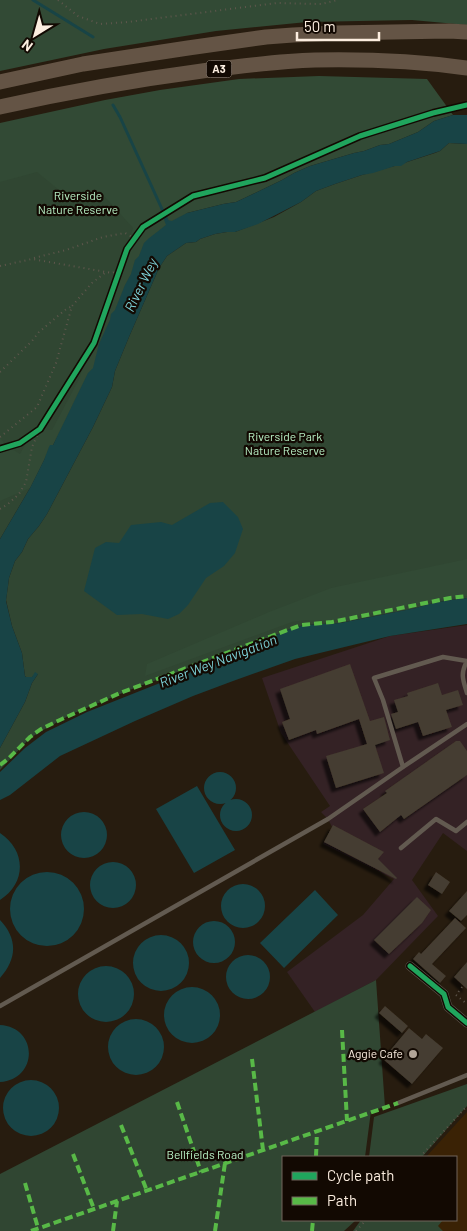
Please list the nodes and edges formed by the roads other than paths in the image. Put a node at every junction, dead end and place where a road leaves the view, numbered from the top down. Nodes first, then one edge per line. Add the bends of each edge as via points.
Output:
1 (467, 32) edge
2 (379, 33) junction
3 (467, 40) edge
4 (467, 68) edge
5 (0, 82) edge
6 (0, 107) edge
7 (467, 661) edge
8 (467, 693) edge
9 (467, 724) edge
10 (403, 767) junction
11 (467, 822) edge
12 (401, 848) dead end
13 (410, 966) dead end
14 (0, 1006) edge
15 (467, 1023) edge
16 (467, 1075) edge
17 (398, 1103) dead end

1 - 2 highway
2 - 3 highway, A3
2 - 5 highway, A3 via 242,40 83,64
4 - 6 highway, A3 via 344,60 267,63 150,78
7 - 8 lane via 463,678
7 - 10 lane via 443,657 374,678
9 - 10 lane
10 - 14 lane via 328,819
11 - 12 lane via 456,831 436,819
13 - 15 street via 444,994 448,1007
16 - 17 lane

